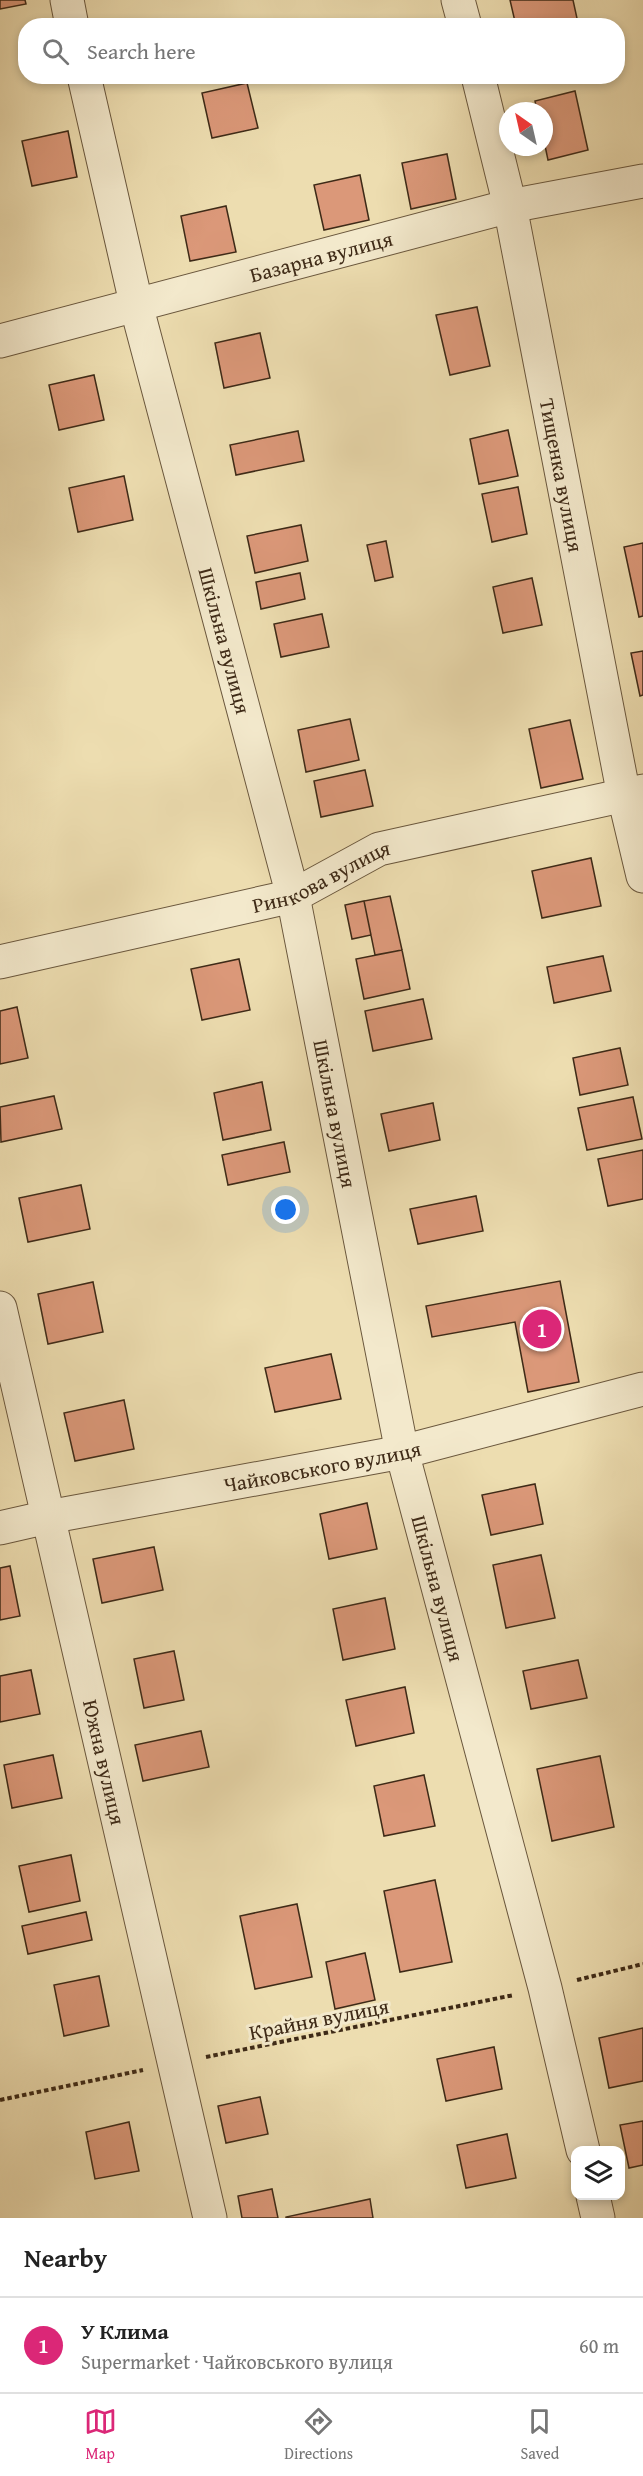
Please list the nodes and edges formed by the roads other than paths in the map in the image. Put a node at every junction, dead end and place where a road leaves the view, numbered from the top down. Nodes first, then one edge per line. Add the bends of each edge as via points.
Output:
1 (67, 0) edge
2 (458, 0) edge
3 (70, 18) edge
4 (463, 18) edge
5 (86, 84) edge
6 (480, 84) edge
7 (643, 181) edge
8 (510, 206) junction
9 (136, 303) junction
10 (0, 340) edge
11 (633, 793) edge
12 (643, 876) edge
13 (293, 896) junction
14 (0, 962) edge
15 (0, 1308) edge
16 (643, 1389) edge
17 (402, 1452) junction
18 (48, 1517) junction
19 (0, 1528) edge
20 (582, 2146) edge
21 (594, 2200) edge
22 (210, 2218) edge
23 (598, 2218) edge

1 - 3 street
2 - 4 street
5 - 9 street, Шкільна вулиця
6 - 8 street, Тищенка вулиця
7 - 8 street, Базарна вулиця
8 - 9 street, Базарна вулиця
8 - 11 street, Тищенка вулиця
9 - 10 street, Базарна вулиця
9 - 13 street, Шкільна вулиця
11 - 12 street, Тищенка вулиця
11 - 13 street, Ринкова вулиця via 379,849
13 - 14 street, Ринкова вулиця
13 - 17 street, Шкільна вулиця
15 - 18 street, Южна вулиця
16 - 17 street, Чайковського вулиця
17 - 18 street, Чайковського вулиця
17 - 20 street, Шкільна вулиця via 546,1988
18 - 19 street, Чайковського вулиця
18 - 22 street, Южна вулиця
21 - 23 street

